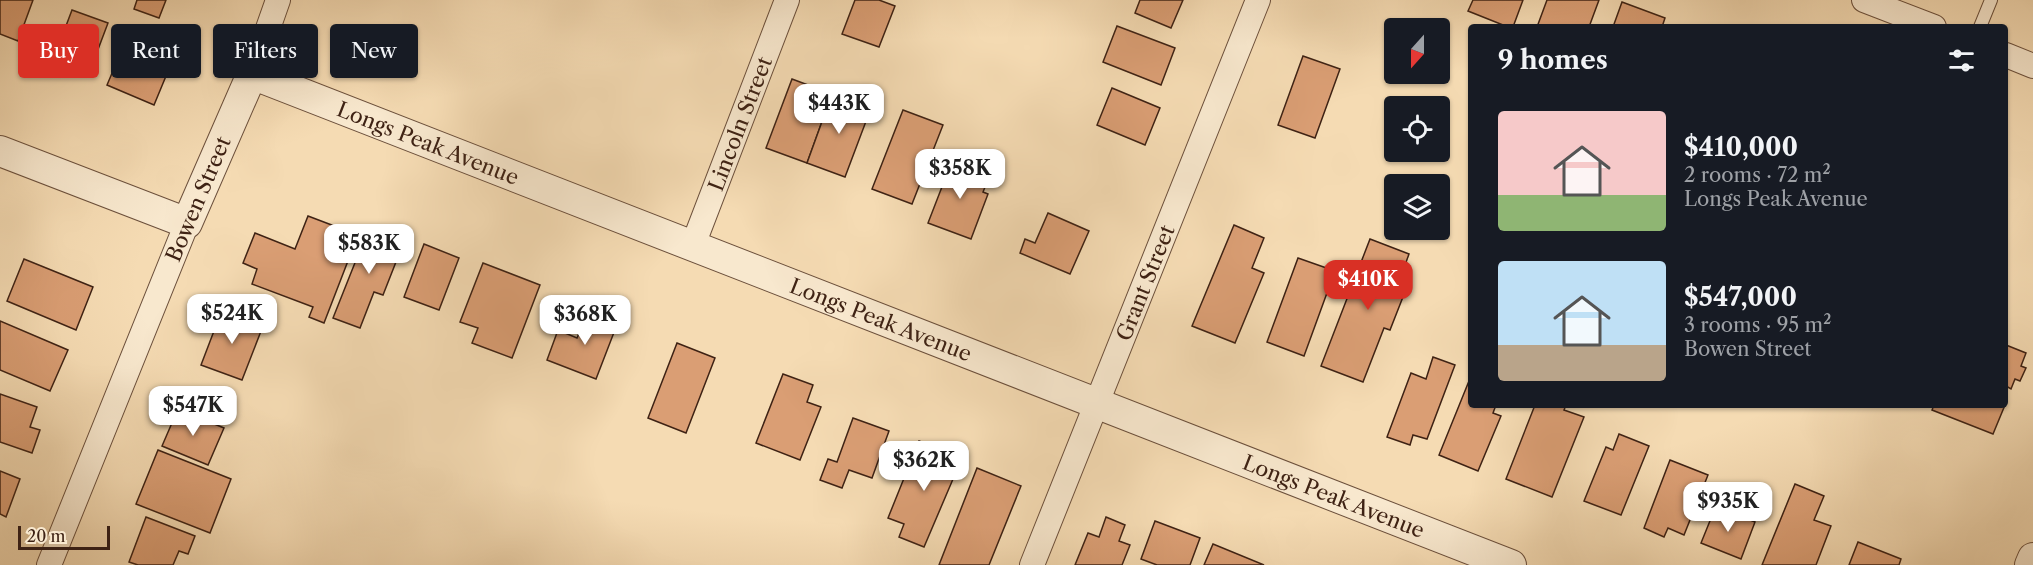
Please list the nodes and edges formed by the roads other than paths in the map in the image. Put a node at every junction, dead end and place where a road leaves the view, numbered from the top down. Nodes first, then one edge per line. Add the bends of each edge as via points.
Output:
1 (278, 0) edge
2 (787, 0) edge
3 (1258, 0) edge
4 (1864, 0) edge
5 (1991, 0) edge
6 (270, 24) edge
7 (1926, 24) edge
8 (1981, 24) edge
9 (2008, 56) edge
10 (2033, 66) edge
11 (250, 78) edge
12 (262, 78) edge
13 (0, 151) edge
14 (186, 223) junction
15 (693, 245) junction
16 (1095, 404) junction
17 (2033, 558) edge
18 (49, 565) edge
19 (1032, 565) edge
20 (1511, 565) edge
21 (2030, 565) edge

1 - 6 street, Bowen Street
2 - 15 street, Lincoln Street
3 - 16 street, Grant Street
4 - 7 street
5 - 8 lane
9 - 10 street
11 - 14 street, Bowen Street
12 - 15 street, Longs Peak Avenue
13 - 14 street
14 - 18 street, Bowen Street
15 - 16 street, Longs Peak Avenue
16 - 19 street, Grant Street
16 - 20 street, Longs Peak Avenue
17 - 21 street

